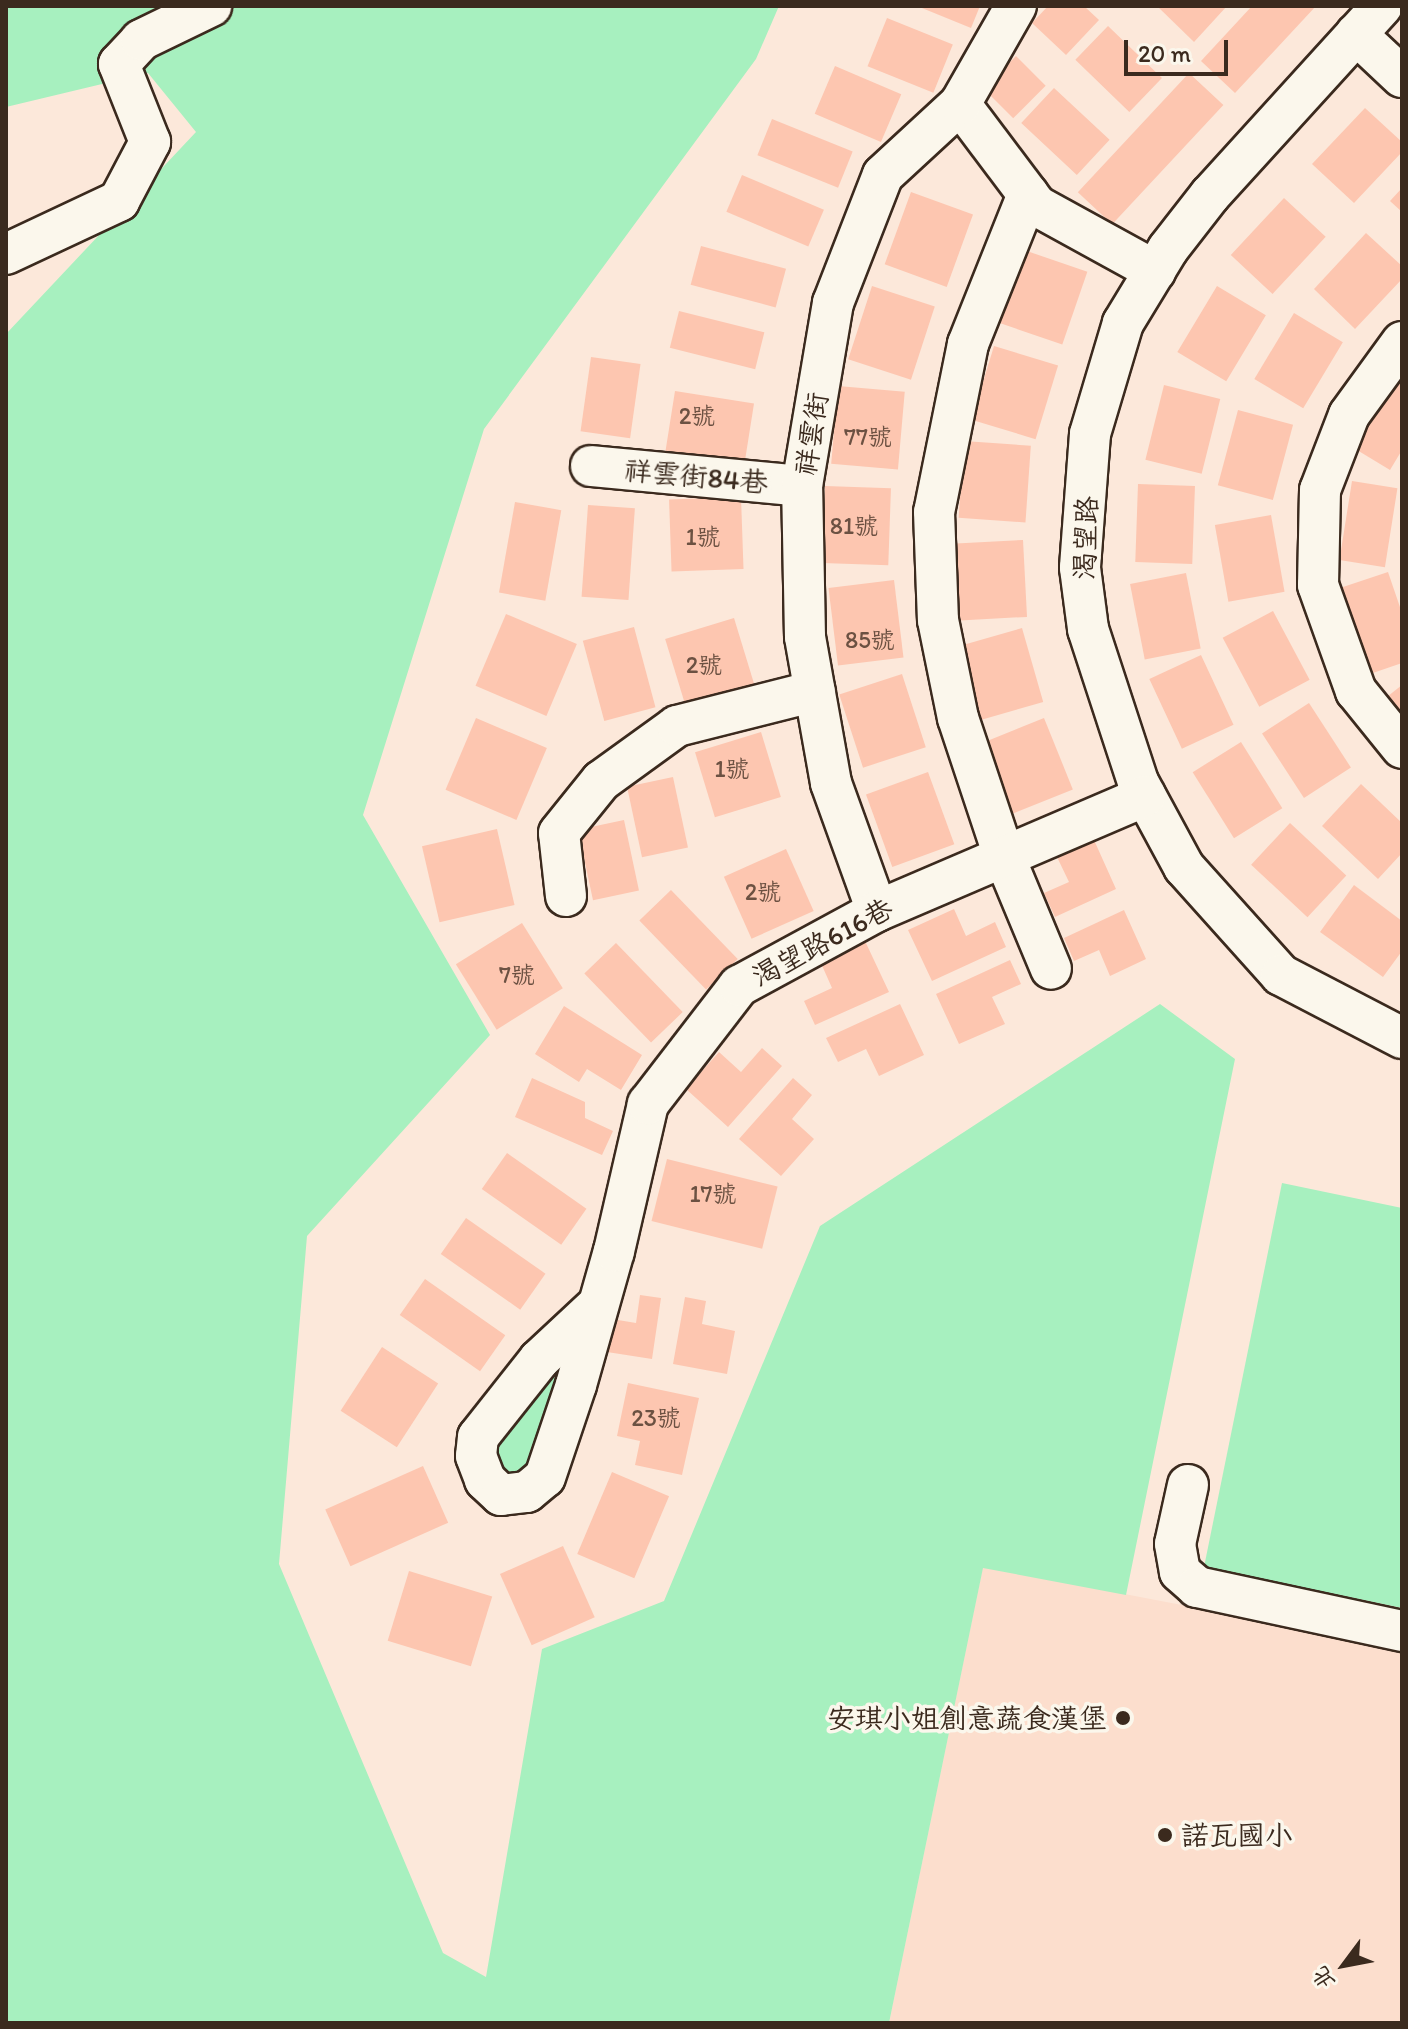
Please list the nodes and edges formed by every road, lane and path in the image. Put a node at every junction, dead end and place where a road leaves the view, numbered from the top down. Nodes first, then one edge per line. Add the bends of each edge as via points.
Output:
1 (211, 6) edge
2 (1016, 6) edge
3 (1369, 20) edge
4 (1402, 77) edge
5 (960, 104) junction
6 (1028, 194) junction
7 (6, 254) edge
8 (1155, 271) junction
9 (1402, 342) edge
10 (591, 466) dead end
11 (802, 486) junction
12 (815, 691) junction
13 (1402, 748) edge
14 (1145, 796) junction
15 (1004, 856) junction
16 (566, 896) dead end
17 (877, 911) junction
18 (1051, 969) dead end
19 (1402, 1038) edge
20 (598, 1305) dead end
21 (1188, 1485) dead end
22 (1402, 1631) edge

1 - 7 street via 141,40 119,64 150,142 119,201
2 - 5 street, 祥雲街
3 - 4 street
3 - 8 street, 渴望路 via 1210,195
5 - 6 street
5 - 11 street, 祥雲街 via 883,175 833,303
6 - 8 street via 1037,206
6 - 15 street via 968,344 934,512 938,620 958,718
8 - 14 street, 渴望路 via 1123,323 1090,434 1080,568 1088,629
9 - 13 street via 1349,415 1320,490 1318,585 1356,691
10 - 11 street, 祥雲街84巷
11 - 12 street, 祥雲街 via 805,637
12 - 16 street via 677,726 601,781 559,833
12 - 17 street, 祥雲街 via 831,783
14 - 15 street, 渴望路616巷
14 - 19 street, 渴望路 via 1184,867 1281,975
15 - 17 street, 渴望路616巷
15 - 18 street
17 - 20 street, 渴望路616巷 via 739,986 648,1104
21 - 22 street via 1175,1544 1180,1572 1197,1587

